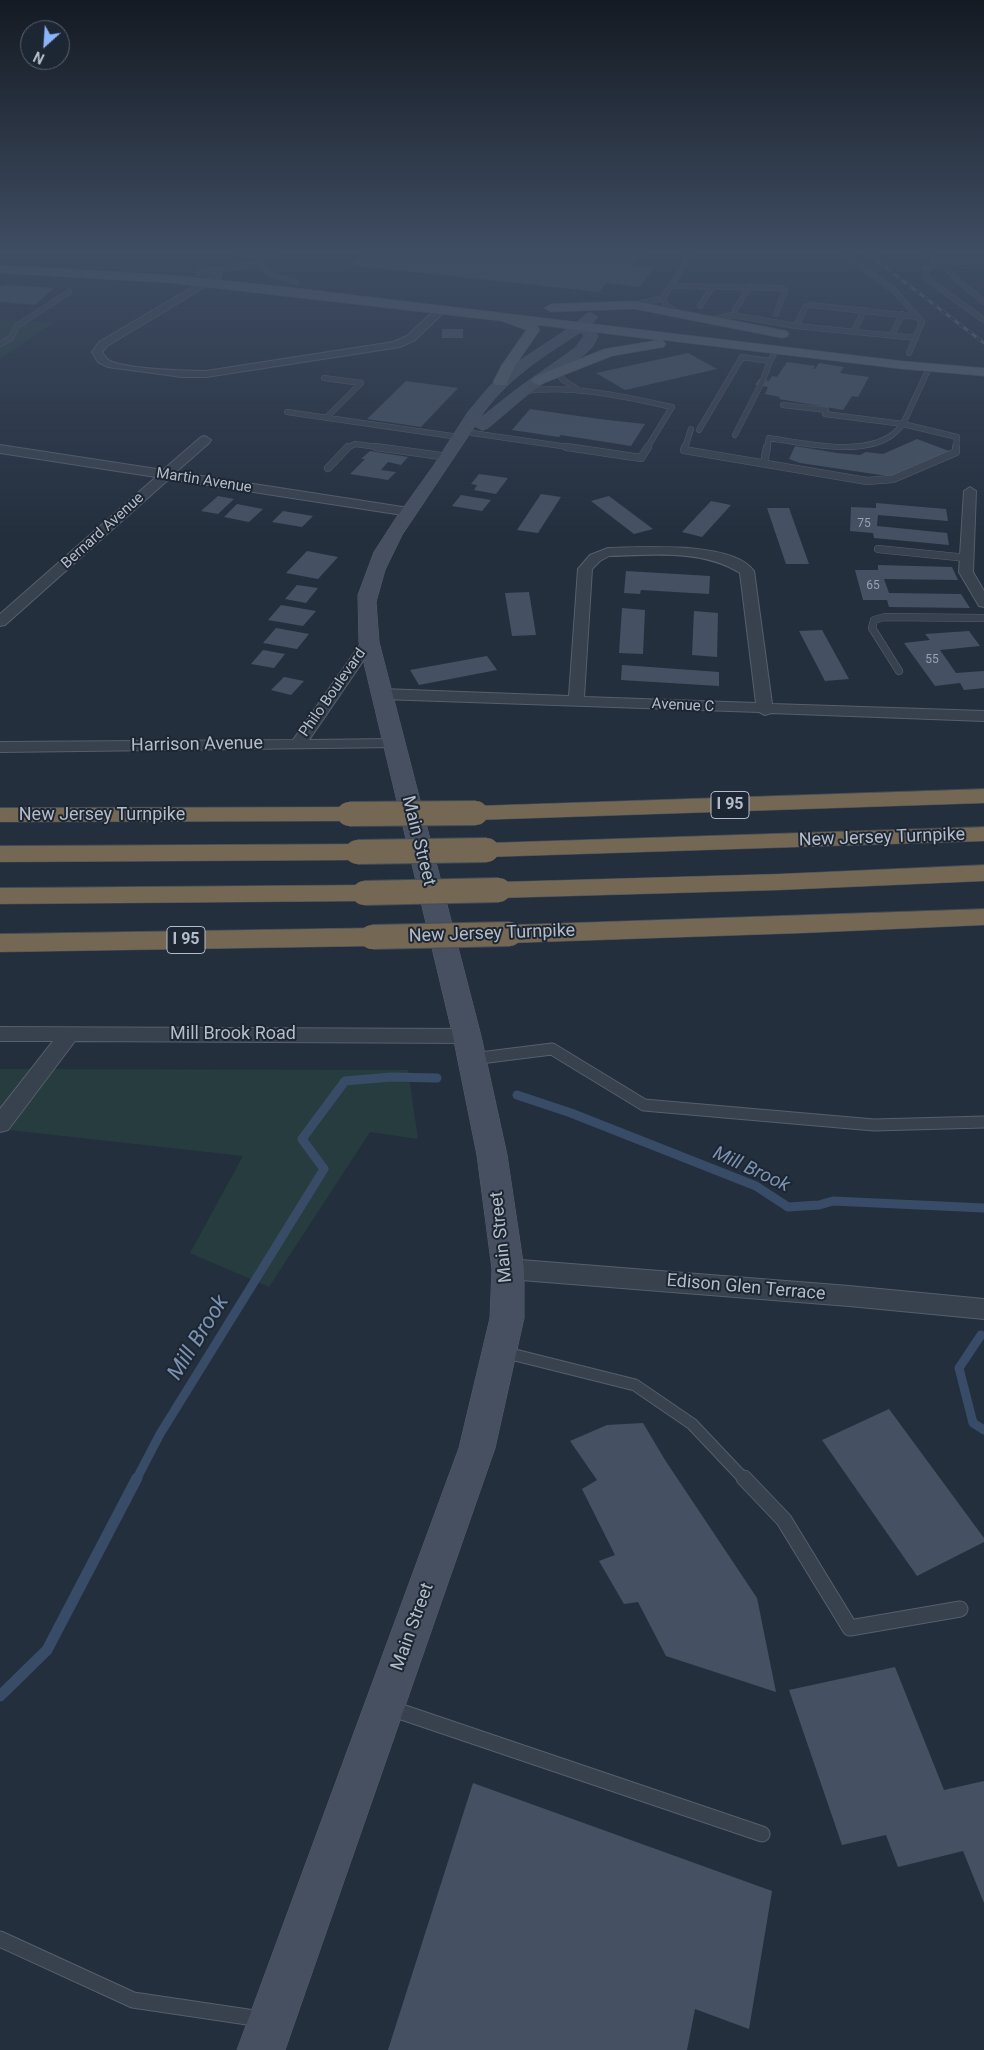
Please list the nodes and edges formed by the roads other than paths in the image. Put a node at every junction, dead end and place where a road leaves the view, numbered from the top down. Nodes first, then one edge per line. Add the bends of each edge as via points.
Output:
1 (102, 346) edge
2 (392, 346) edge
3 (522, 346) edge
4 (549, 346) edge
5 (584, 346) edge
6 (650, 346) edge
7 (732, 346) edge
8 (739, 346) joint
9 (847, 346) edge
10 (851, 346) joint
11 (912, 346) edge
12 (265, 352) dead end
13 (909, 352) junction
14 (773, 355) junction
15 (975, 357) dead end
16 (278, 364) junction
17 (929, 368) junction
18 (562, 370) junction
19 (984, 372) edge
20 (324, 378) dead end
21 (539, 380) junction
22 (501, 382) junction
23 (580, 389) junction
24 (522, 392) junction
25 (784, 405) dead end
26 (287, 412) dead end
27 (326, 418) junction
28 (903, 424) junction
29 (691, 429) dead end
30 (699, 430) dead end
31 (736, 435) dead end
32 (205, 440) dead end
33 (458, 445) junction
34 (0, 449) edge
35 (764, 463) junction
36 (328, 468) dead end
37 (166, 475) junction
38 (970, 491) dead end
39 (408, 512) junction
40 (878, 549) dead end
41 (966, 558) junction
42 (984, 603) edge
43 (984, 618) edge
44 (0, 622) edge
45 (369, 642) junction
46 (899, 671) dead end
47 (382, 694) junction
48 (576, 701) junction
49 (765, 710) junction
50 (984, 716) edge
51 (298, 744) junction
52 (394, 744) junction
53 (0, 747) edge
54 (984, 796) edge
55 (0, 816) edge
56 (984, 834) edge
57 (0, 854) edge
58 (984, 873) edge
59 (0, 896) edge
60 (984, 917) edge
61 (0, 943) edge
62 (0, 1034) edge
63 (70, 1034) junction
64 (469, 1048) junction
65 (984, 1122) edge
66 (0, 1124) edge
67 (508, 1269) junction
68 (984, 1310) edge
69 (499, 1351) junction
70 (960, 1609) dead end
71 (384, 1706) junction
72 (762, 1834) dead end
73 (0, 1939) edge
74 (272, 2020) junction
75 (261, 2050) edge

1 - 16 street via 97,352 108,364 182,374 224,373
2 - 16 street
3 - 22 main road
4 - 22 main road, Main Street
5 - 21 main road, Main Street
6 - 18 main road via 602,355
7 - 8 main road
8 - 14 main road
9 - 10 main road
10 - 13 main road
11 - 13 lane
12 - 16 street
13 - 15 main road
14 - 17 main road
14 - 30 lane via 742,357
14 - 31 lane
17 - 19 main road
17 - 28 lane
18 - 21 main road
18 - 23 lane via 563,380
20 - 27 lane via 361,383
21 - 24 main road, Main Street
22 - 33 main road, Main Street via 470,420
23 - 24 lane via 546,388
23 - 33 lane via 672,407 641,458
24 - 33 main road, Main Street
25 - 28 lane via 826,410 824,414
26 - 27 lane
27 - 33 lane
28 - 35 lane via 889,439 862,446 769,438
28 - 35 lane via 958,437 956,452 893,479 867,481
29 - 35 lane via 684,450
32 - 37 street, Bernard Avenue
33 - 36 lane via 355,444
33 - 39 main road, Main Street
34 - 37 street, Martin Avenue
37 - 39 street, Martin Avenue
37 - 44 street, Bernard Avenue
38 - 41 street
39 - 45 main road, Main Street via 376,568 368,592
40 - 41 lane
41 - 42 street via 966,572
43 - 46 lane via 885,617 874,620 872,628
45 - 47 main road, Main Street
45 - 51 street, Philo Boulevard
47 - 48 street, Avenue C
47 - 52 main road, Main Street
48 - 49 street, Avenue C
48 - 49 street via 585,569 588,564 608,552 702,554 723,557 747,571
49 - 50 street, Avenue C
51 - 52 street, Harrison Avenue
51 - 53 street, Harrison Avenue
52 - 64 main road, Main Street
54 - 55 highway, New Jersey Turnpike / I 95, bridge via 476,813
56 - 57 highway, New Jersey Turnpike / I 95, bridge via 487,850
58 - 59 highway, bridge via 499,890
60 - 61 highway, New Jersey Turnpike / I 95, bridge via 372,938
62 - 63 street, Mill Brook Road
63 - 64 street, Mill Brook Road
63 - 66 street
64 - 65 lane via 552,1049 644,1105 874,1125
64 - 67 main road, Main Street via 492,1155
67 - 68 street, Edison Glen Terrace
67 - 69 main road, Main Street via 507,1318
69 - 70 lane via 636,1385 692,1424 784,1520 850,1628
69 - 71 main road, Main Street via 476,1448
71 - 72 lane
71 - 74 main road, Main Street
73 - 74 lane via 133,2000
74 - 75 main road, Main Street

